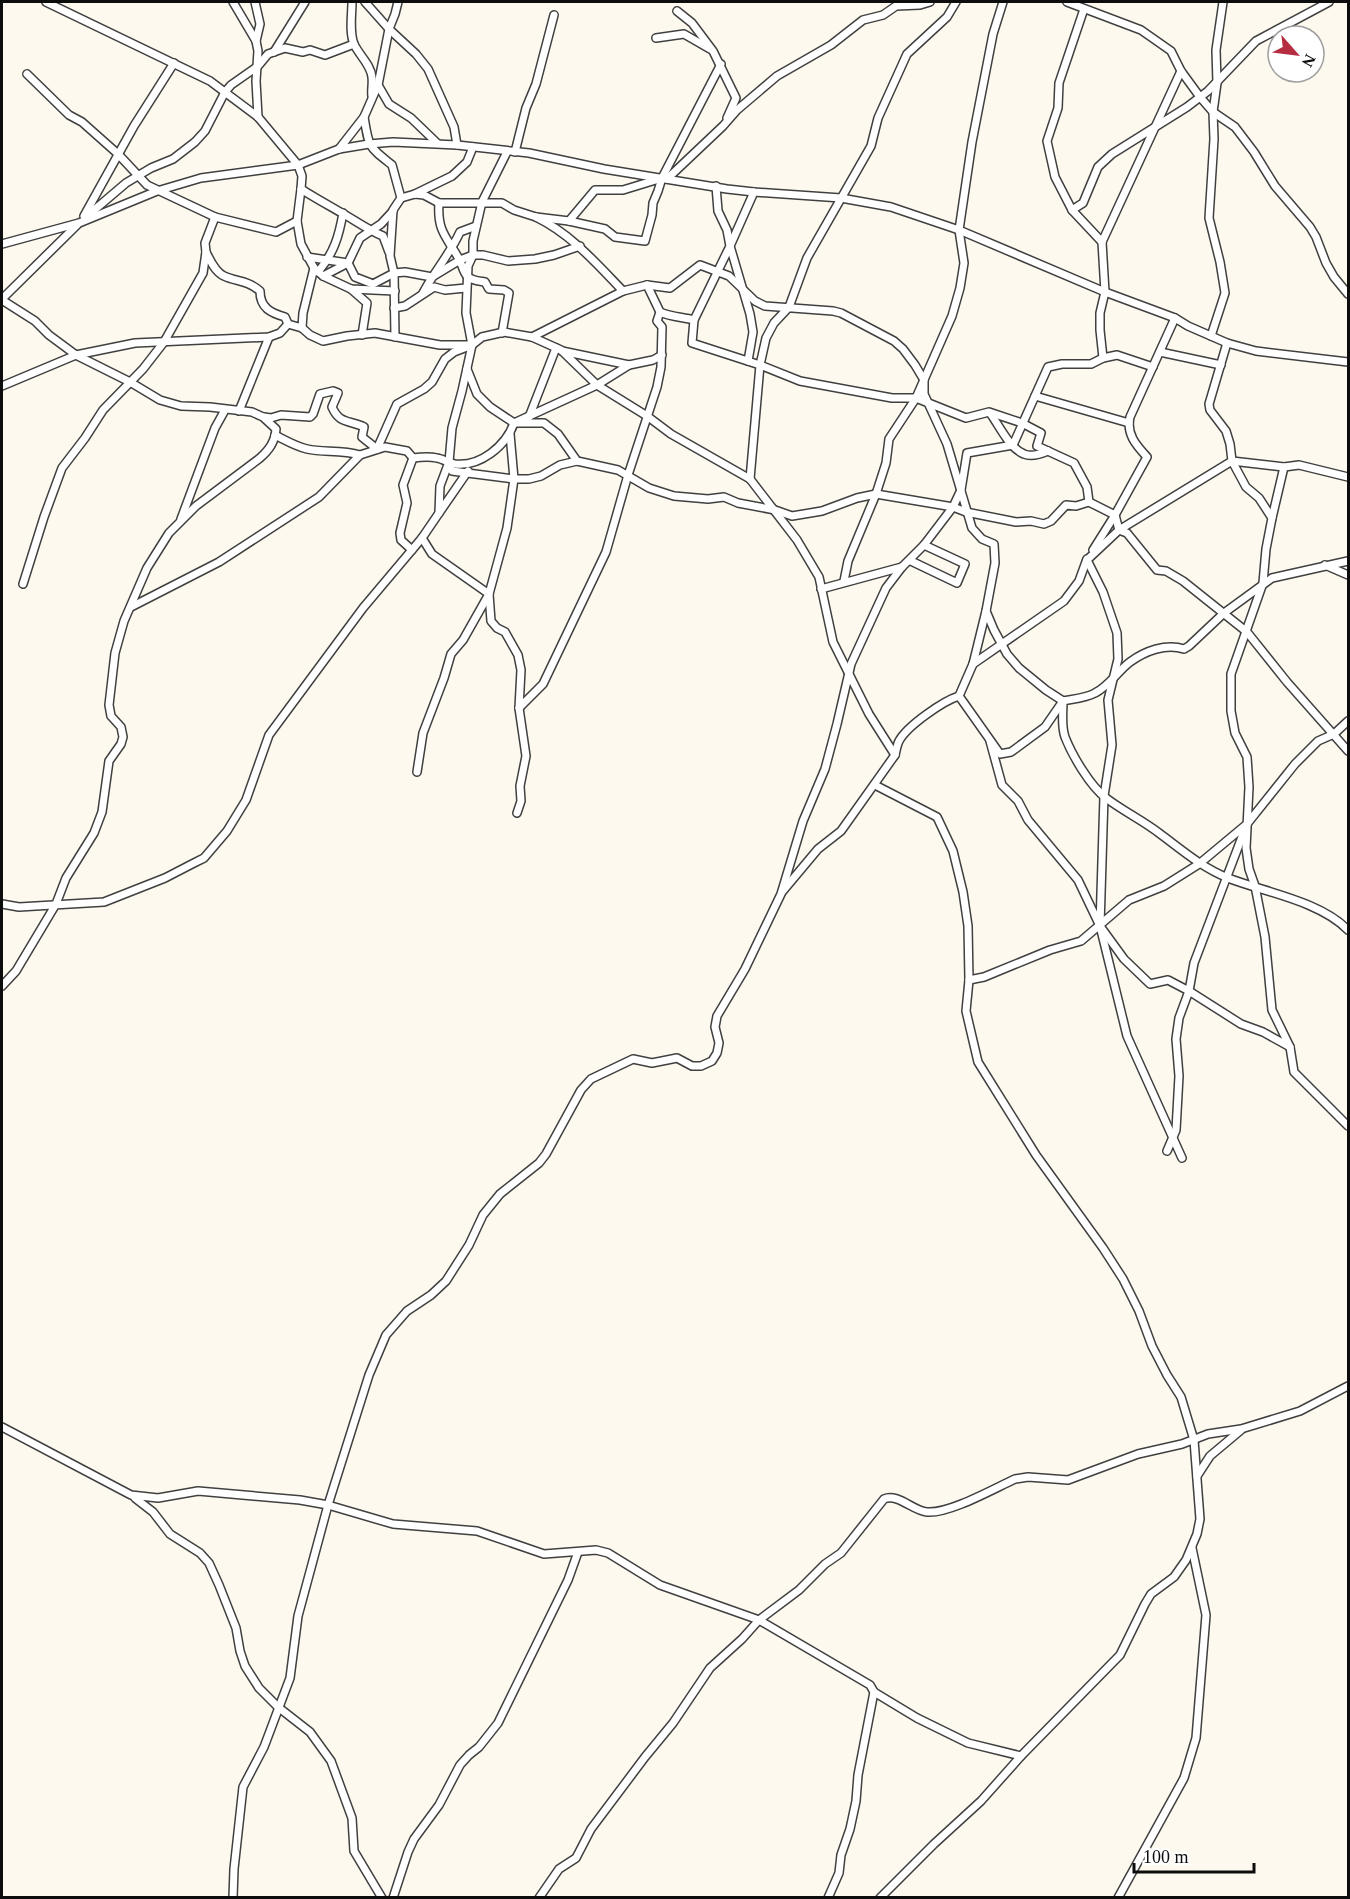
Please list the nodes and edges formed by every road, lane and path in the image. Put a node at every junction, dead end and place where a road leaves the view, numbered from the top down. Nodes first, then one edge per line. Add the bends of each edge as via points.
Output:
1 (46, 2) edge
2 (233, 2) edge
3 (255, 2) edge
4 (304, 2) edge
5 (352, 2) edge
6 (365, 2) edge
7 (398, 2) edge
8 (930, 2) edge
9 (956, 2) edge
10 (1003, 2) edge
11 (1067, 2) edge
12 (1223, 2) edge
13 (1329, 2) edge
14 (1083, 9) junction
15 (677, 11) dead end
16 (554, 15) dead end
17 (389, 29) junction
18 (656, 38) dead end
19 (256, 41) junction
20 (354, 44) junction
21 (713, 51) junction
22 (274, 52) junction
23 (174, 63) junction
24 (721, 64) junction
25 (258, 66) junction
26 (1181, 71) junction
27 (27, 74) dead end
28 (1217, 82) junction
29 (378, 85) junction
30 (225, 92) junction
31 (372, 96) junction
32 (1200, 97) junction
33 (1213, 112) junction
34 (258, 117) junction
35 (364, 117) junction
36 (723, 126) junction
37 (1154, 128) junction
38 (369, 144) junction
39 (443, 144) junction
40 (457, 145) junction
41 (473, 147) junction
42 (339, 149) junction
43 (507, 152) junction
44 (515, 152) junction
45 (118, 154) junction
46 (298, 165) junction
47 (138, 177) junction
48 (664, 179) junction
49 (716, 186) junction
50 (302, 189) junction
51 (157, 191) junction
52 (754, 192) junction
53 (415, 194) junction
54 (401, 198) junction
55 (841, 198) junction
56 (482, 202) junction
57 (439, 203) junction
58 (393, 210) junction
59 (1072, 210) junction
60 (343, 213) junction
61 (215, 217) junction
62 (536, 217) junction
63 (297, 221) junction
64 (569, 221) junction
65 (79, 223) junction
66 (476, 226) junction
67 (959, 230) junction
68 (370, 231) junction
69 (1102, 242) junction
70 (2, 244) edge
71 (580, 246) junction
72 (730, 246) junction
73 (453, 249) junction
74 (206, 252) junction
75 (473, 255) junction
76 (390, 256) junction
77 (307, 257) junction
78 (328, 260) junction
79 (460, 260) junction
80 (348, 263) junction
81 (318, 272) junction
82 (718, 272) junction
83 (394, 273) junction
84 (432, 277) junction
85 (468, 277) junction
86 (647, 285) junction
87 (466, 288) junction
88 (351, 289) junction
89 (741, 289) junction
90 (395, 291) junction
91 (623, 291) junction
92 (1105, 292) junction
93 (423, 293) junction
94 (1348, 294) edge
95 (2, 299) edge
96 (789, 307) junction
97 (394, 308) junction
98 (660, 312) junction
99 (1175, 318) junction
100 (694, 320) junction
101 (288, 324) junction
102 (302, 328) junction
103 (502, 333) junction
104 (362, 335) junction
105 (1211, 336) junction
106 (269, 337) junction
107 (395, 337) junction
108 (531, 337) junction
109 (164, 342) junction
110 (1227, 343) junction
111 (471, 345) junction
112 (558, 349) junction
113 (1161, 352) junction
114 (662, 355) junction
115 (76, 356) junction
116 (1103, 358) junction
117 (748, 361) junction
118 (1348, 362) edge
119 (629, 365) junction
120 (760, 365) junction
121 (1221, 365) junction
122 (466, 366) junction
123 (1153, 367) junction
124 (924, 380) junction
125 (130, 382) junction
126 (597, 385) junction
127 (2, 386) edge
128 (1035, 396) junction
129 (916, 398) junction
130 (930, 404) junction
131 (225, 410) junction
132 (239, 411) junction
133 (989, 412) junction
134 (647, 416) junction
135 (263, 417) junction
136 (529, 417) junction
137 (514, 423) junction
138 (1022, 423) junction
139 (1129, 423) junction
140 (510, 434) junction
141 (275, 435) junction
142 (1013, 445) junction
143 (377, 448) junction
144 (1048, 451) junction
145 (360, 455) junction
146 (413, 458) junction
147 (577, 461) junction
148 (1232, 461) junction
149 (449, 462) junction
150 (475, 462) junction
151 (1284, 466) junction
152 (467, 473) junction
153 (627, 475) junction
154 (1348, 477) edge
155 (514, 479) junction
156 (750, 479) junction
157 (961, 490) junction
158 (876, 494) junction
159 (1089, 502) junction
160 (953, 507) junction
161 (776, 510) junction
162 (966, 512) junction
163 (439, 513) junction
164 (1115, 515) junction
165 (1272, 518) junction
166 (180, 522) junction
167 (1119, 530) junction
168 (422, 538) junction
169 (924, 545) junction
170 (412, 550) junction
171 (1087, 560) junction
172 (911, 561) junction
173 (1348, 561) edge
174 (1325, 565) junction
175 (902, 567) junction
176 (1348, 575) edge
177 (844, 581) junction
178 (23, 584) dead end
179 (1262, 586) junction
180 (820, 589) junction
181 (489, 594) junction
182 (131, 607) junction
183 (986, 611) junction
184 (1224, 612) junction
185 (1247, 632) junction
186 (1002, 645) junction
187 (974, 664) junction
188 (849, 676) junction
189 (1114, 678) junction
190 (958, 696) junction
191 (1063, 701) junction
192 (519, 708) junction
193 (1348, 721) edge
194 (1334, 734) junction
195 (990, 741) junction
196 (1348, 751) edge
197 (895, 755) junction
198 (417, 772) dead end
199 (875, 785) junction
200 (1104, 796) junction
201 (517, 813) dead end
202 (1247, 824) junction
203 (1198, 864) junction
204 (1226, 877) junction
205 (1255, 885) junction
206 (781, 894) junction
207 (2, 904) edge
208 (56, 904) junction
209 (1100, 926) junction
210 (1348, 930) edge
211 (969, 980) junction
212 (2, 986) edge
213 (1189, 991) junction
214 (1290, 1047) junction
215 (1348, 1126) edge
216 (1173, 1136) junction
217 (1167, 1151) dead end
218 (1182, 1158) dead end
219 (1348, 1386) edge
220 (2, 1427) edge
221 (1241, 1429) junction
222 (1194, 1440) junction
223 (1197, 1476) junction
224 (131, 1495) junction
225 (328, 1505) junction
226 (1192, 1548) junction
227 (578, 1552) junction
228 (759, 1620) junction
229 (874, 1692) junction
230 (278, 1707) junction
231 (1021, 1756) junction
232 (233, 1898) edge
233 (382, 1898) edge
234 (393, 1898) edge
235 (539, 1898) edge
236 (828, 1898) edge
237 (880, 1898) edge
238 (1118, 1898) edge

1 - 23 street
2 - 19 street
3 - 19 street via 260,24
4 - 22 street
5 - 20 street
6 - 17 street
7 - 17 street
8 - 36 street via 896,6 883,15 863,20 831,45 777,76
9 - 55 street via 947,17 906,54 878,118 871,146
10 - 67 street via 972,142
11 - 14 street
12 - 28 street via 1216,50
13 - 28 street via 1256,41
14 - 26 street via 1116,19 1150,36 1171,51
14 - 59 street via 1059,83 1058,108 1047,141 1055,177
15 - 21 street via 692,23
16 - 44 street
17 - 29 street
17 - 40 street via 428,69 454,128
18 - 21 street via 684,34
19 - 25 street
20 - 22 street via 326,55 292,48
20 - 31 street via 373,76
21 - 24 street
22 - 25 street via 262,58
23 - 30 street
23 - 45 street
24 - 36 street via 736,98
24 - 48 street
25 - 30 street
25 - 34 street
26 - 32 street
26 - 37 street
27 - 45 street via 69,115
28 - 32 street
28 - 33 street
29 - 31 street
29 - 39 street via 389,104
30 - 34 street
30 - 47 street via 195,142
31 - 35 street
32 - 33 street
32 - 37 street
33 - 94 street via 1235,127 1275,186 1310,227 1326,263
33 - 105 street via 1209,218 1225,293
34 - 46 street
35 - 38 street
35 - 42 street
36 - 48 street
37 - 59 street via 1098,167 1083,203
37 - 69 street
38 - 39 street
38 - 42 street
38 - 54 street via 392,165
39 - 40 street
40 - 41 street
41 - 43 street
41 - 53 street via 467,162 452,176
42 - 46 street
43 - 44 street
43 - 56 street
44 - 48 street
45 - 47 street
45 - 65 street
46 - 50 street
46 - 51 street via 201,178
47 - 51 street
47 - 65 street
48 - 49 street
48 - 64 street via 623,190 595,190
48 - 64 street via 652,203 645,241 615,237 605,230
49 - 52 street
49 - 72 street via 718,211
50 - 60 street
50 - 63 street
51 - 61 street
51 - 65 street
52 - 55 street
52 - 72 street
53 - 54 street
53 - 57 street
54 - 58 street
55 - 67 street via 891,207
55 - 96 street via 807,258
56 - 57 street
56 - 62 street via 502,203
56 - 66 street
57 - 73 street via 442,233
58 - 68 street
58 - 76 street
59 - 69 street
60 - 68 street
60 - 78 street via 337,243
61 - 63 street via 276,232
61 - 74 street via 207,233
62 - 64 street
62 - 71 street
63 - 77 street
65 - 70 street
65 - 95 street
66 - 73 street via 460,232
66 - 75 street
67 - 92 street
67 - 124 street via 964,263 960,288
68 - 76 street via 383,236
68 - 80 street via 360,238
69 - 92 street
71 - 75 street via 535,259 508,261
71 - 91 street
72 - 82 street
72 - 89 street
73 - 79 street
73 - 84 street
74 - 101 street via 222,276 254,286 260,291 264,306 285,317
74 - 109 street via 203,273
75 - 79 street
75 - 85 street
76 - 83 street
77 - 78 street
77 - 81 street
78 - 80 street
78 - 81 street
79 - 84 street
79 - 85 street
80 - 81 street
80 - 83 street via 355,277 373,284
81 - 88 street
81 - 102 street via 303,313
82 - 86 street via 700,265 670,288
82 - 89 street via 729,276
82 - 100 street
83 - 84 street
83 - 90 street
84 - 93 street
85 - 87 street
85 - 103 street via 485,282 489,289 508,293
86 - 91 street
86 - 98 street
87 - 93 street via 434,287
87 - 111 street
88 - 90 street
88 - 104 street via 367,303
89 - 96 street via 765,306
89 - 117 street via 753,332
90 - 97 street
91 - 108 street
92 - 99 street
92 - 116 street via 1100,313
93 - 97 street via 405,306
95 - 115 street
96 - 120 street via 774,323
96 - 124 street via 842,313 894,341
97 - 107 street
98 - 100 street
98 - 114 street via 657,321 662,327
99 - 105 street
99 - 113 street
100 - 117 street via 692,343
101 - 102 street
101 - 106 street
102 - 104 street via 323,341
103 - 108 street
103 - 111 street via 482,337
104 - 107 street
105 - 110 street
106 - 109 street
106 - 132 street
107 - 111 street via 440,345
108 - 112 street
109 - 115 street via 135,343
109 - 125 street
110 - 118 street via 1256,351
110 - 121 street
111 - 122 street
111 - 143 street via 445,359 432,382 397,404
112 - 119 street
112 - 126 street
112 - 136 street
113 - 121 street
113 - 123 street
114 - 119 street
114 - 134 street
115 - 125 street
115 - 127 street
116 - 123 street via 1117,355
116 - 128 street via 1091,364 1048,367
117 - 120 street
119 - 126 street
120 - 129 street via 800,381 892,398
120 - 156 street
121 - 148 street via 1209,404 1226,431
122 - 137 street via 477,394
122 - 149 street
123 - 139 street
124 - 129 street
124 - 130 street via 924,394
125 - 131 street via 160,400
125 - 178 street via 103,411 62,468
126 - 134 street
126 - 136 street
128 - 138 street
128 - 139 street
129 - 130 street
129 - 158 street via 890,439
130 - 133 street via 966,418
130 - 157 street
131 - 132 street
131 - 166 street
132 - 135 street
133 - 138 street
133 - 142 street
134 - 153 street
134 - 156 street
135 - 141 street via 276,429
135 - 143 street via 310,417 320,394 333,391 338,393 332,407 336,416 364,427 362,437
136 - 137 street
137 - 140 street
137 - 147 street via 544,423 558,434
138 - 142 street
138 - 144 street via 1041,433 1037,446
139 - 164 street via 1132,441 1147,457
140 - 150 street
140 - 155 street
141 - 145 street via 309,450
141 - 166 street via 260,458
142 - 144 street via 1024,454
142 - 157 street via 967,453
143 - 145 street
143 - 146 street via 407,451
144 - 159 street via 1074,463 1087,487
145 - 182 street via 319,497 219,562
146 - 149 street via 434,457
146 - 170 street via 403,485 407,503 400,533 401,540
147 - 153 street
147 - 155 street via 560,465 542,476
148 - 151 street
148 - 165 street via 1246,487
148 - 167 street
149 - 150 street
149 - 152 street via 452,471
149 - 163 street via 440,486
150 - 152 street
151 - 154 street via 1299,465
151 - 165 street
152 - 155 street
152 - 163 street
153 - 161 street via 648,488 674,496 724,497
153 - 192 street via 606,552 543,684
155 - 181 street via 507,528
156 - 161 street
157 - 160 street
157 - 162 street
158 - 160 street
158 - 161 street via 802,515
158 - 177 street via 848,561
159 - 162 street via 1066,505 1044,524
159 - 164 street
160 - 162 street
160 - 169 street
161 - 180 street via 819,577
162 - 183 street via 972,528 994,544 995,563
163 - 168 street
164 - 167 street
164 - 171 street
165 - 179 street
166 - 182 street via 147,568
167 - 171 street
167 - 184 street via 1127,534 1157,570 1183,581
168 - 170 street
168 - 181 street via 432,554
169 - 172 street
169 - 172 street via 965,564 957,583
170 - 208 street via 363,608 269,735 246,800 204,858 104,902
171 - 186 street via 1080,581 1064,601
171 - 189 street via 1117,633
172 - 175 street
173 - 174 street
174 - 176 street
174 - 179 street via 1272,578
175 - 177 street
175 - 188 street via 879,601
177 - 180 street
179 - 184 street
179 - 185 street
180 - 188 street via 833,642
181 - 192 street via 491,621 505,632 518,655
181 - 198 street via 451,654 423,733
182 - 208 street via 115,653 109,705 123,737 108,761 102,813 94,833 66,878
183 - 186 street
183 - 187 street
184 - 185 street
184 - 189 street via 1190,646 1166,646 1146,653 1129,662
185 - 194 street
185 - 202 street via 1232,674 1231,695 1235,733 1247,757
186 - 187 street
186 - 191 street via 1019,668
187 - 190 street
188 - 197 street
188 - 206 street via 825,769 803,821
189 - 191 street via 1095,694
189 - 200 street via 1108,700 1112,746
190 - 195 street
190 - 197 street via 946,700 914,726 899,741
191 - 195 street via 1045,727 1011,752 1000,754
191 - 200 street via 1065,736
192 - 201 street via 526,756
193 - 194 street
194 - 196 street
194 - 202 street via 1318,741 1295,764
195 - 209 street via 1002,785 1078,880
197 - 199 street
199 - 206 street via 841,831 818,849
199 - 211 street via 937,817 953,851 963,892
200 - 203 street
200 - 209 street
202 - 203 street
202 - 204 street
202 - 205 street via 1246,848
203 - 204 street
203 - 209 street via 1164,886 1129,900
204 - 205 street
204 - 213 street via 1194,963
205 - 210 street via 1315,909
205 - 214 street via 1272,1010
206 - 225 street via 717,1016 719,1043 712,1061 692,1066 677,1058 652,1063 633,1059 591,1079 539,1163 500,1194 483,1215 446,1281 407,1311 386,1335 369,1375
207 - 208 street
208 - 212 street via 16,971
209 - 211 street via 1081,941
209 - 213 street via 1150,984 1168,980
209 - 216 street via 1127,1036
211 - 222 street via 966,1011 978,1062 1036,1155 1123,1279 1152,1346 1181,1397
213 - 214 street via 1241,1024
213 - 216 street via 1176,1039 1179,1076
214 - 215 street via 1294,1072
216 - 217 street
216 - 218 street
219 - 221 street via 1300,1411
220 - 224 street
221 - 222 street
221 - 223 street via 1210,1456
222 - 223 street
222 - 228 street via 1138,1454 1068,1480 1015,1479 939,1512 924,1512 888,1497 841,1552
223 - 226 street via 1200,1518
224 - 225 street via 158,1498 198,1491
224 - 230 street via 153,1512 170,1534 209,1563 236,1628 245,1666
225 - 227 street via 393,1524 477,1531 544,1554
225 - 230 street via 298,1616 290,1678
226 - 231 street via 1174,1577 1151,1594 1119,1655
226 - 238 street via 1206,1615 1196,1738 1184,1779
227 - 228 street via 608,1553 660,1585
227 - 234 street via 498,1723 460,1765 439,1806 414,1839
228 - 229 street via 870,1685
228 - 235 street via 704,1676 591,1829 576,1858 559,1869
229 - 231 street via 968,1743
229 - 236 street via 854,1815 839,1873
230 - 232 street via 264,1748 243,1787
230 - 233 street via 310,1732 331,1761 352,1818 354,1851
231 - 237 street via 981,1801

